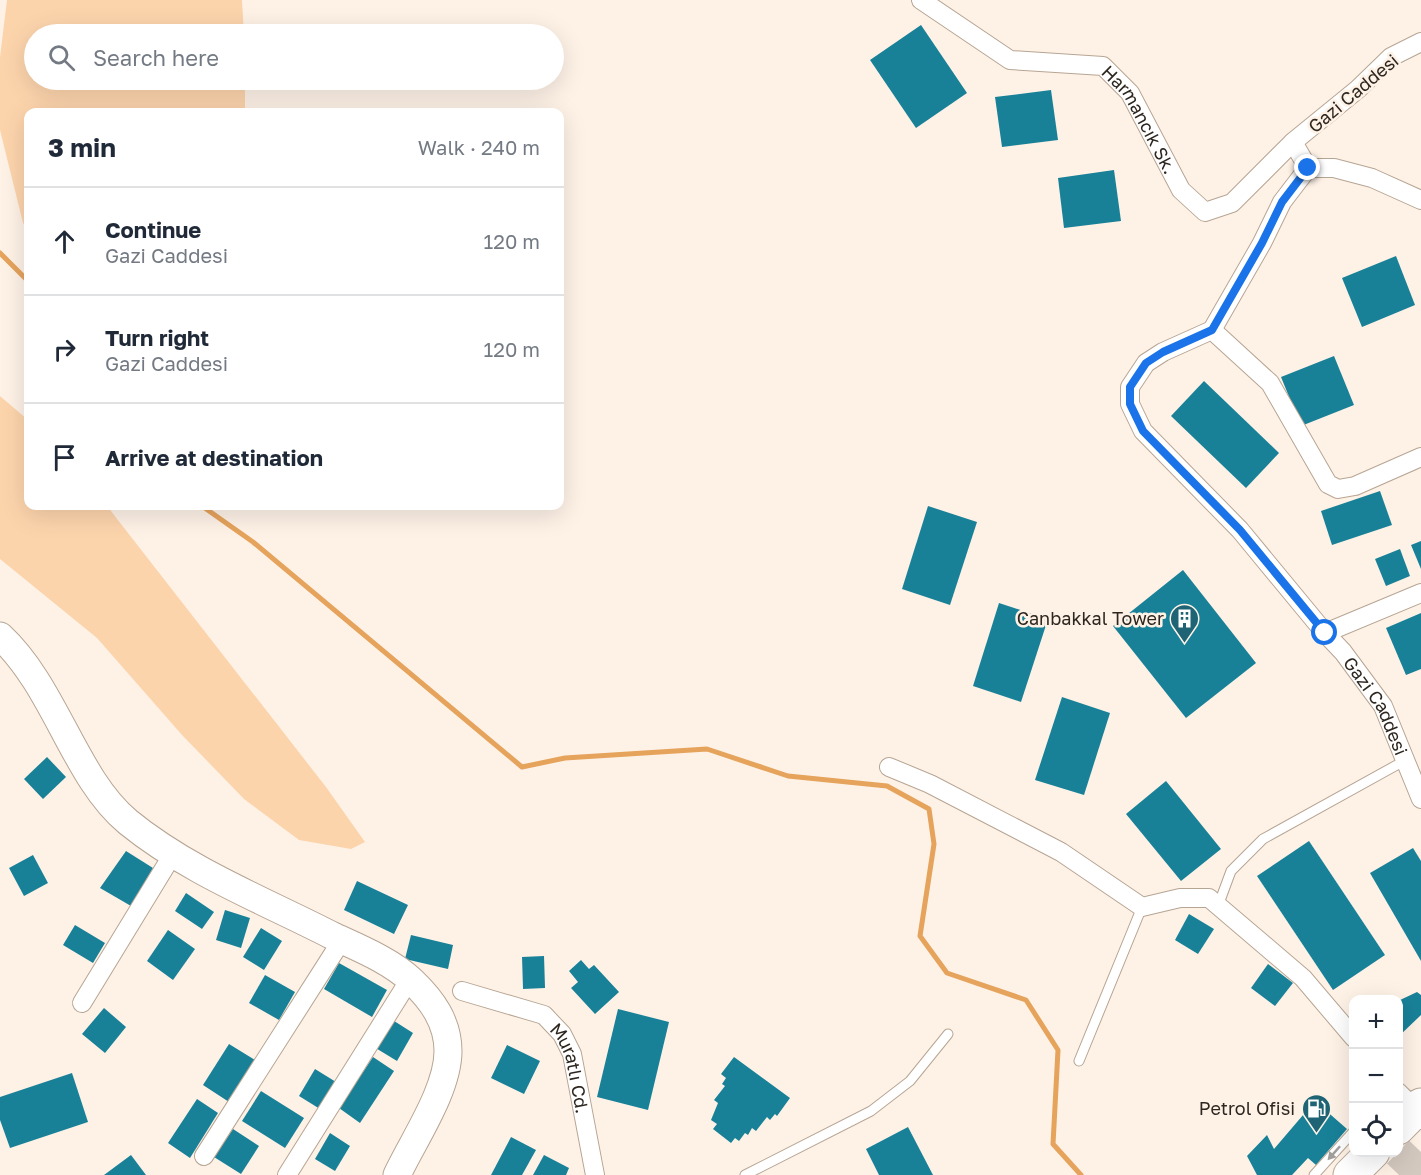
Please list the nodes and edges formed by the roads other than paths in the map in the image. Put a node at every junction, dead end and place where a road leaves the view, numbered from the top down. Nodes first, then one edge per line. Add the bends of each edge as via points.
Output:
1 (921, 0) edge
2 (1421, 42) edge
3 (1293, 142) junction
4 (1308, 168) junction
5 (1421, 200) edge
6 (1212, 330) junction
7 (1421, 457) edge
8 (1421, 593) edge
9 (1325, 633) junction
10 (0, 636) edge
11 (1404, 761) junction
12 (889, 767) dead end
13 (1421, 799) edge
14 (173, 855) junction
15 (1218, 906) junction
16 (1142, 907) junction
17 (342, 940) junction
18 (410, 979) junction
19 (462, 991) dead end
20 (82, 1003) dead end
21 (1349, 1033) edge
22 (948, 1034) dead end
23 (1079, 1061) dead end
24 (1349, 1136) edge
25 (204, 1156) dead end
26 (1368, 1157) edge
27 (287, 1175) edge
28 (397, 1175) edge
29 (595, 1175) edge
30 (745, 1175) edge
31 (1314, 1175) edge
32 (1350, 1175) edge

1 - 3 street, Harmancık Sk. via 1010,60 1103,66 1130,93 1181,190 1205,212 1232,203
2 - 3 street, Gazi Caddesi via 1390,57
3 - 4 street, Gazi Caddesi
4 - 5 street via 1334,168 1372,178
4 - 6 street via 1282,202
6 - 7 street via 1270,383 1329,484 1338,489 1355,486
6 - 9 street, Gazi Caddesi via 1146,363 1130,387 1130,404 1143,431 1240,530
8 - 9 street
9 - 11 street, Gazi Caddesi via 1383,706
10 - 14 street via 46,694 94,781 126,820
11 - 13 street, Gazi Caddesi
11 - 15 lane via 1263,839 1231,871
12 - 16 street via 1061,852
14 - 17 street
14 - 20 street
15 - 16 street via 1209,898 1180,898
15 - 21 street via 1303,978
16 - 23 lane
17 - 18 street
17 - 25 street
18 - 27 street
18 - 28 street via 432,1001 445,1025 448,1050 445,1077
19 - 29 street, Muratlı Cd. via 544,1015 562,1034 572,1054
22 - 30 lane via 910,1081 871,1111
24 -> 31 lane
26 - 32 highway

